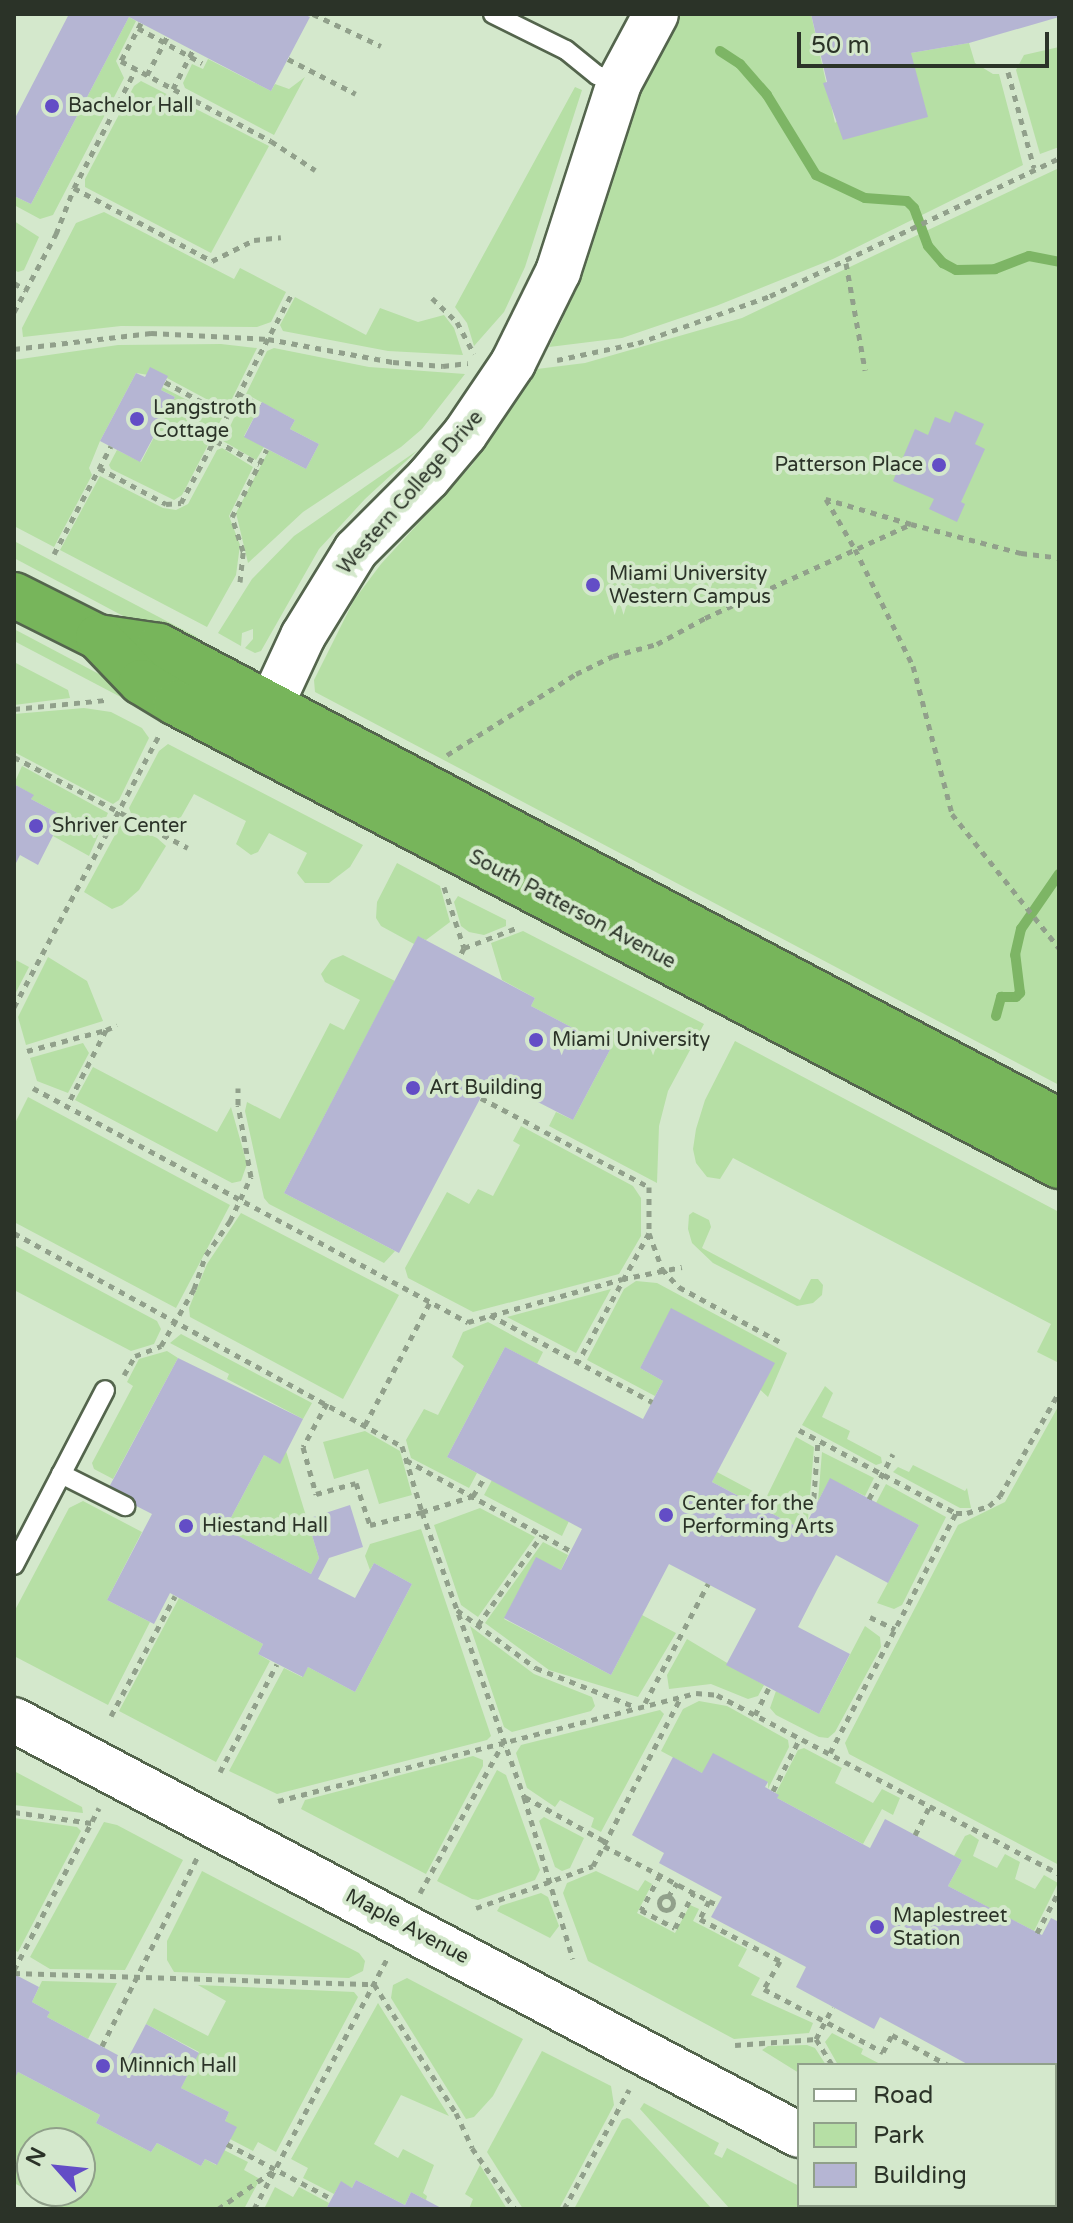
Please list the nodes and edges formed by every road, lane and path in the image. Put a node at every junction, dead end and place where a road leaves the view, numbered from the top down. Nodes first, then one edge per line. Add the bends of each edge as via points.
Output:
1 (313, 14) edge
2 (493, 14) edge
3 (656, 14) edge
4 (166, 40) junction
5 (381, 46) dead end
6 (192, 53) junction
7 (288, 59) dead end
8 (202, 63) dead end
9 (136, 69) junction
10 (1008, 72) dead end
11 (147, 75) junction
12 (619, 83) junction
13 (173, 89) junction
14 (356, 94) dead end
15 (1059, 158) edge
16 (1034, 168) junction
17 (315, 170) dead end
18 (74, 188) junction
19 (281, 237) dead end
20 (846, 263) junction
21 (14, 283) edge
22 (26, 290) junction
23 (291, 295) dead end
24 (432, 298) dead end
25 (14, 312) edge
26 (268, 339) junction
27 (14, 349) edge
28 (513, 363) junction
29 (865, 370) dead end
30 (165, 382) dead end
31 (239, 394) junction
32 (260, 405) dead end
33 (228, 416) junction
34 (216, 441) junction
35 (111, 446) dead end
36 (267, 449) dead end
37 (259, 464) junction
38 (99, 468) junction
39 (911, 524) junction
40 (855, 549) junction
41 (54, 554) dead end
42 (1059, 558) edge
43 (240, 582) dead end
44 (14, 595) edge
45 (98, 637) junction
46 (106, 700) dead end
47 (271, 705) junction
48 (14, 709) edge
49 (163, 728) dead end
50 (14, 757) edge
51 (435, 761) dead end
52 (117, 813) junction
53 (188, 848) dead end
54 (440, 875) dead end
55 (531, 922) dead end
56 (464, 948) junction
57 (1059, 948) edge
58 (459, 958) dead end
59 (14, 1007) edge
60 (117, 1025) dead end
61 (106, 1030) junction
62 (27, 1051) dead end
63 (33, 1088) dead end
64 (238, 1088) dead end
65 (481, 1098) dead end
66 (67, 1106) junction
67 (1059, 1121) edge
68 (1059, 1166) edge
69 (240, 1200) junction
70 (14, 1233) edge
71 (649, 1233) junction
72 (682, 1267) dead end
73 (662, 1269) junction
74 (622, 1279) junction
75 (430, 1302) junction
76 (489, 1315) junction
77 (175, 1320) junction
78 (780, 1342) dead end
79 (578, 1362) junction
80 (105, 1390) joint
81 (1059, 1392) edge
82 (652, 1402) dead end
83 (327, 1403) junction
84 (365, 1425) junction
85 (799, 1430) dead end
86 (818, 1441) junction
87 (893, 1454) dead end
88 (406, 1459) junction
89 (61, 1474) junction
90 (882, 1474) junction
91 (485, 1477) dead end
92 (473, 1496) junction
93 (869, 1499) dead end
94 (125, 1506) dead end
95 (813, 1510) dead end
96 (422, 1512) junction
97 (956, 1513) junction
98 (542, 1535) junction
99 (571, 1551) dead end
100 (14, 1565) edge
101 (708, 1584) dead end
102 (175, 1596) dead end
103 (456, 1609) junction
104 (870, 1617) dead end
105 (478, 1625) junction
106 (895, 1629) junction
107 (277, 1664) dead end
108 (769, 1688) dead end
109 (682, 1696) junction
110 (645, 1704) junction
111 (634, 1706) junction
112 (755, 1715) junction
113 (111, 1716) dead end
114 (14, 1720) edge
115 (800, 1738) junction
116 (503, 1744) junction
117 (830, 1753) junction
118 (220, 1772) dead end
119 (117, 1774) junction
120 (773, 1791) dead end
121 (524, 1797) junction
122 (278, 1801) dead end
123 (930, 1806) junction
124 (14, 1812) edge
125 (91, 1823) junction
126 (221, 1829) junction
127 (915, 1835) dead end
128 (605, 1844) junction
129 (1059, 1874) edge
130 (660, 1875) junction
131 (551, 1881) junction
132 (426, 1882) dead end
133 (677, 1883) junction
134 (1059, 1891) edge
135 (694, 1893) junction
136 (649, 1894) junction
137 (668, 1897) junction
138 (661, 1900) junction
139 (709, 1901) junction
140 (718, 1905) dead end
141 (672, 1906) junction
142 (476, 1908) dead end
143 (663, 1909) junction
144 (683, 1912) junction
145 (657, 1918) junction
146 (1037, 1933) dead end
147 (573, 1959) dead end
148 (385, 1962) dead end
149 (14, 1972) edge
150 (136, 1978) junction
151 (374, 1984) junction
152 (833, 2007) dead end
153 (826, 2022) junction
154 (816, 2039) junction
155 (735, 2045) dead end
156 (102, 2046) dead end
157 (831, 2063) edge
158 (944, 2063) edge
159 (629, 2090) dead end
160 (797, 2134) edge
161 (227, 2144) dead end
162 (275, 2169) junction
163 (332, 2199) dead end
164 (218, 2209) edge
165 (254, 2209) edge
166 (515, 2209) edge
167 (564, 2209) edge

1 - 5 path
2 - 12 lane
3 - 12 street, Western College Drive
4 - 6 path
4 - 9 path via 140,26 121,61
4 - 11 path
6 - 8 path
6 - 13 path
7 - 14 path
9 - 11 path
9 - 18 path
10 - 16 path
11 - 13 path
12 - 28 street, Western College Drive via 558,272
13 - 17 path
15 - 16 path
16 - 20 path
18 - 19 path via 212,261 254,240
18 - 22 path
20 - 28 path via 638,343 543,363
20 - 29 path
21 - 22 path
22 - 25 path
23 - 26 path
24 - 26 path via 457,322 480,361 443,366 393,362
26 - 27 path via 151,333
26 - 31 path
28 - 47 street, Western College Drive via 438,467 356,550 309,625
30 - 33 path
31 - 32 path
31 - 33 path
33 - 34 path
34 - 37 path
34 - 38 path via 187,497 175,505
35 - 38 path
36 - 37 path
37 - 43 path via 232,517 243,551
38 - 41 path
39 - 40 path
39 - 40 path via 826,499
39 - 42 path
40 - 51 path via 657,644 613,656 576,674
40 - 57 path via 913,666 952,814
44 - 45 highway, South Patterson Avenue
45 - 47 highway, South Patterson Avenue via 159,646
45 - 68 highway, South Patterson Avenue via 141,682 176,703
46 - 48 path
47 - 67 highway, South Patterson Avenue
49 - 52 path
50 - 52 path
52 - 53 path
52 - 59 path
54 - 56 path
55 - 56 path
56 - 58 path
60 - 61 path
61 - 62 path
61 - 66 path
63 - 66 path
64 - 69 path via 251,1177
65 - 71 path via 649,1187
66 - 69 path
69 - 75 path
69 - 77 path
70 - 77 path
71 - 73 path
71 - 74 path
72 - 73 path
73 - 74 path
73 - 78 path via 679,1287
74 - 76 path
74 - 79 path
75 - 76 path via 468,1322
75 - 84 path
76 - 79 path
77 - 80 path via 161,1346 135,1356 122,1379
77 - 83 path
79 - 82 path
80 - 89 lane
81 - 97 path via 1000,1496 989,1506
83 - 84 path
83 - 96 path via 303,1447 316,1494 356,1483 370,1525
84 - 88 path via 402,1446
85 - 86 path
86 - 90 path
86 - 95 path
87 - 90 path
88 - 92 path
88 - 96 path
89 - 94 lane
89 - 100 lane
90 - 93 path
90 - 97 path
91 - 92 path
92 - 96 path
92 - 98 path
96 - 103 path
97 - 106 path
98 - 99 path
98 - 105 path
101 - 110 path
102 - 113 path
103 - 105 path
103 - 116 path
104 - 106 path
105 - 111 path via 554,1678
106 - 117 path
107 - 118 path
108 - 112 path
109 - 110 path
109 - 112 path via 717,1695
109 - 128 path
110 - 111 path
111 - 116 path
112 - 115 path
114 - 119 street, Maple Avenue
115 - 117 path
115 - 120 path
116 - 121 path
116 - 122 path
116 - 132 path
117 - 123 path
119 - 125 path
119 - 126 street, Maple Avenue
121 - 128 path
121 - 131 path
123 - 127 path
123 - 129 path
124 - 125 path
125 - 149 path
126 - 150 path via 195,1860
126 - 160 street, Maple Avenue
128 - 130 path
128 - 131 path via 593,1866
130 - 133 path
130 - 136 path
131 - 142 path
131 - 147 path
133 - 135 path
133 - 137 path
134 - 146 path
135 - 139 path
135 - 144 path
136 - 138 path
136 - 145 path via 641,1910
137 - 138 path
137 - 141 path
138 - 143 path
139 - 140 path
139 - 153 path via 700,1919 780,1961 764,1989
141 - 143 path
141 - 144 path
143 - 145 path
144 - 145 path via 675,1928
148 - 151 path
149 - 150 path
150 - 151 path
150 - 156 path
151 - 162 path
151 - 166 path via 456,2113 472,2148
152 - 153 path
153 - 154 path
153 - 158 path via 883,2052 892,2035
154 - 155 path
154 - 157 path
159 - 167 path
161 - 162 path
162 - 163 path
162 - 164 path
162 - 165 path

